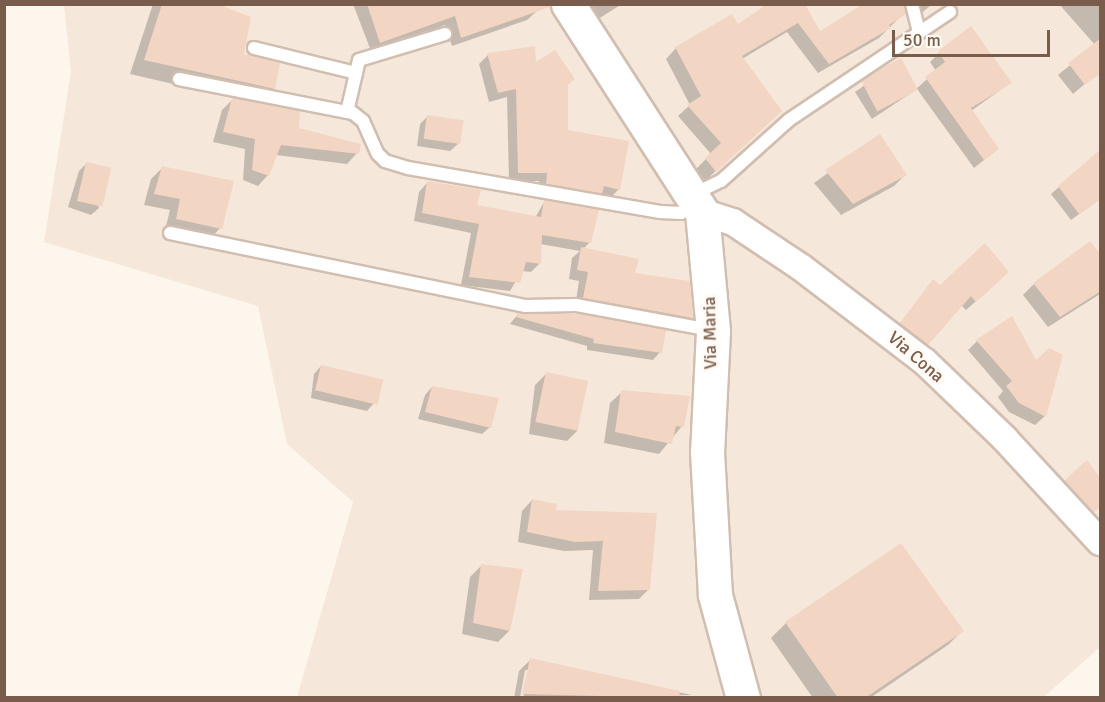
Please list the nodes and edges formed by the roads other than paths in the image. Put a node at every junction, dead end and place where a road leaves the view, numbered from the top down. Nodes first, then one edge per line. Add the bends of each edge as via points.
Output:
1 (568, 4) edge
2 (912, 4) edge
3 (950, 12) dead end
4 (919, 32) junction
5 (445, 34) dead end
6 (254, 48) dead end
7 (356, 73) junction
8 (179, 79) dead end
9 (347, 112) junction
10 (696, 204) junction
11 (170, 233) dead end
12 (713, 331) junction
13 (1101, 542) edge
14 (743, 698) edge

1 - 10 street, Via Maria
2 - 4 lane
3 - 4 lane
4 - 10 lane via 789,120
5 - 7 lane via 359,60
6 - 7 lane
7 - 9 lane
8 - 9 lane
9 - 10 lane via 363,120 385,161 408,168 660,212 681,213
10 - 12 street, Via Maria
10 - 13 street, Via Cona via 733,222 802,268 925,362 1005,439
11 - 12 lane via 525,306 576,306
12 - 14 street, Via Maria via 707,452 715,595

